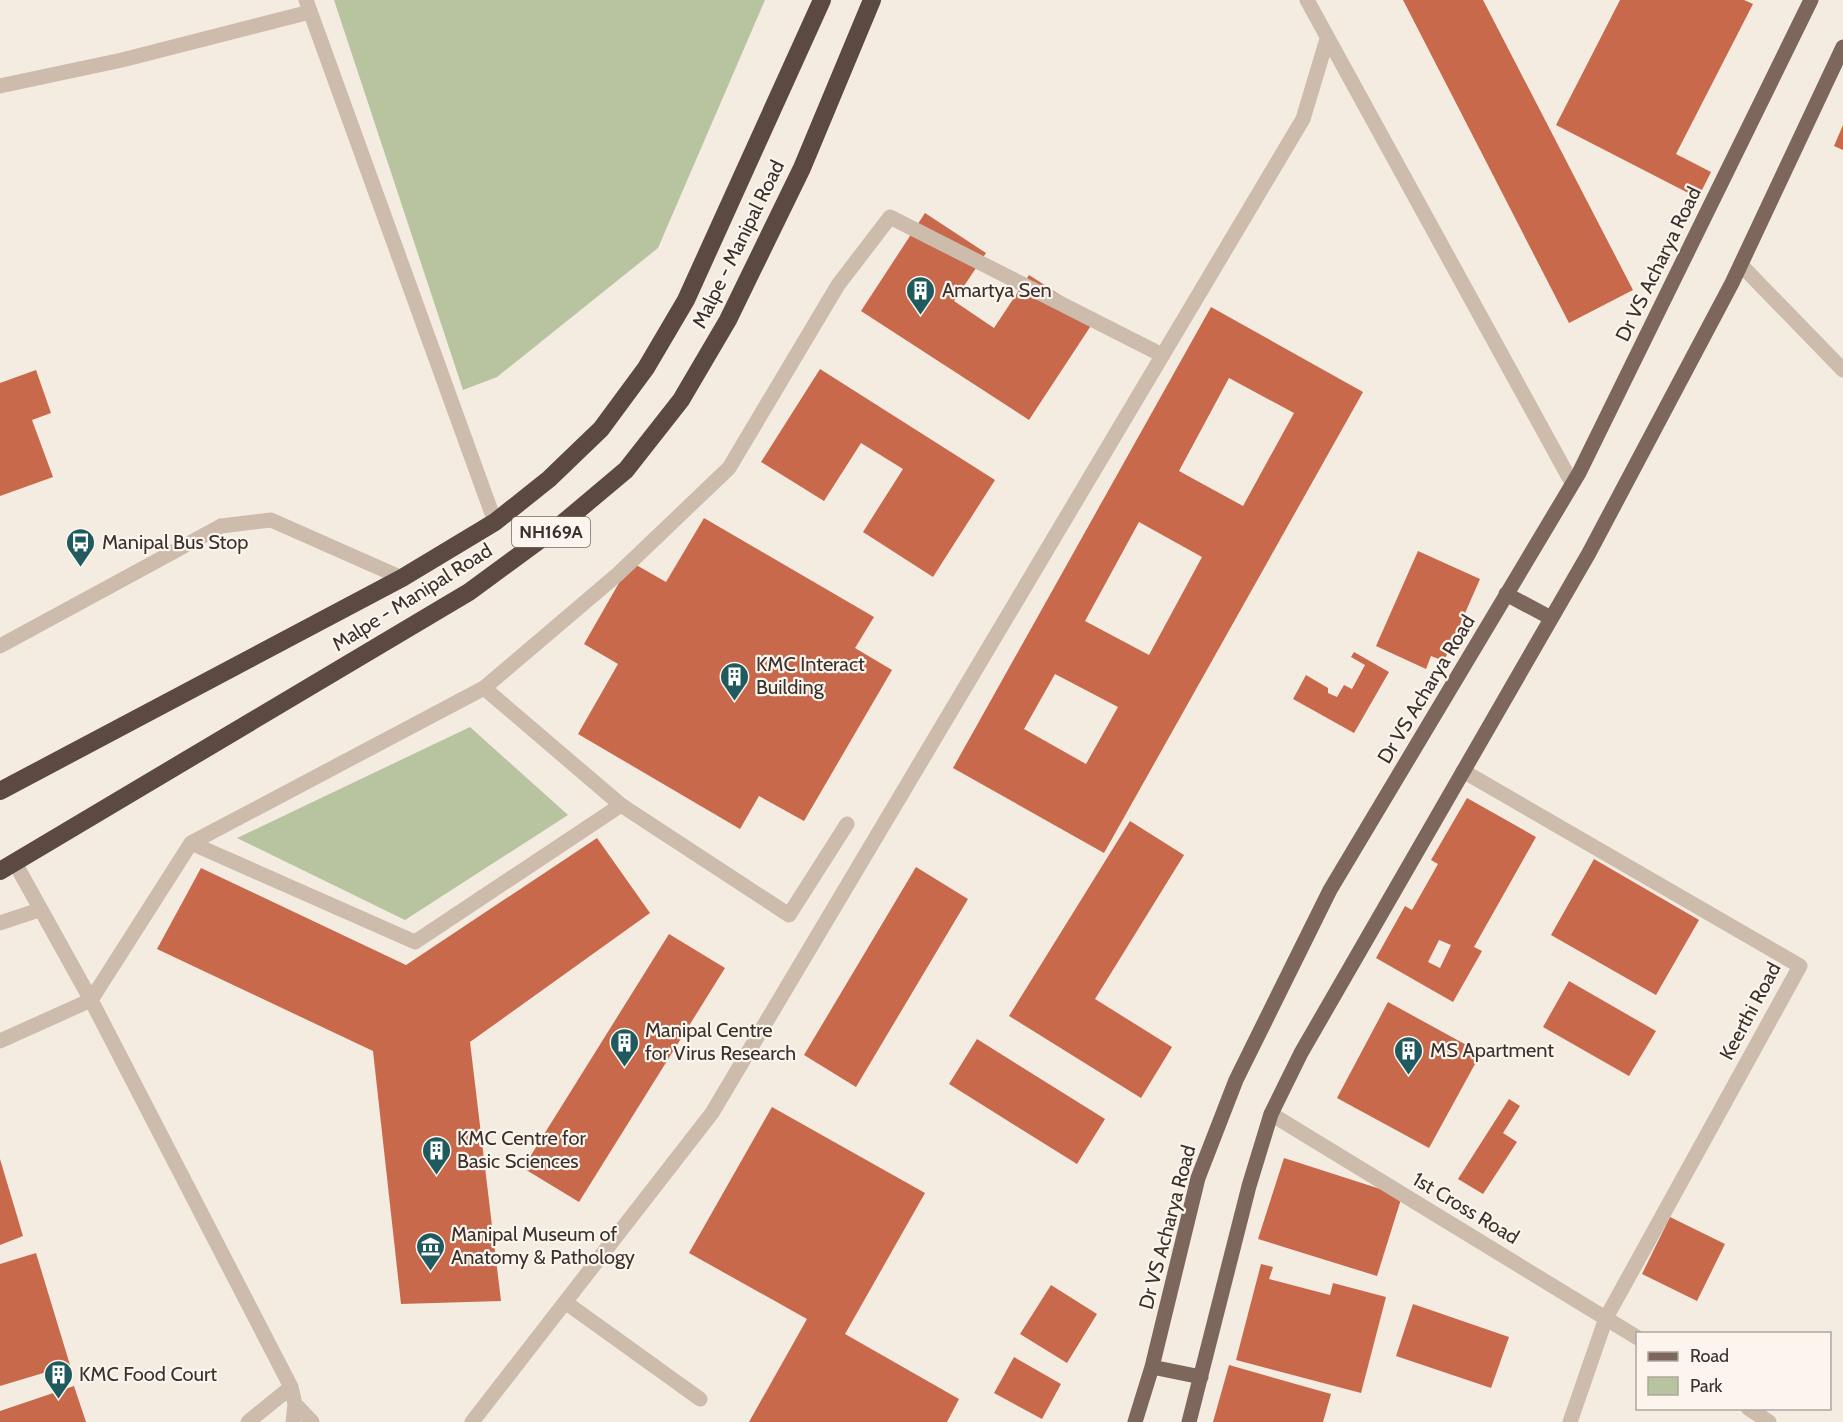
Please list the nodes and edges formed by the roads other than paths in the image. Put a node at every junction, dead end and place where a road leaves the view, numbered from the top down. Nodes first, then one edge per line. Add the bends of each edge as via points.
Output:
1 (822, 0) edge
2 (872, 0) edge
3 (1307, 0) edge
4 (1811, 0) edge
5 (308, 6) edge
6 (1327, 39) junction
7 (1843, 47) edge
8 (0, 86) edge
9 (1741, 265) junction
10 (1162, 356) junction
11 (1843, 370) edge
12 (1572, 483) junction
13 (495, 522) junction
14 (402, 578) junction
15 (1506, 594) junction
16 (1551, 618) junction
17 (0, 646) edge
18 (484, 688) junction
19 (1463, 771) junction
20 (0, 791) edge
21 (621, 806) junction
22 (847, 824) dead end
23 (191, 843) junction
24 (8, 867) edge
25 (39, 910) junction
26 (0, 923) edge
27 (91, 1000) junction
28 (0, 1041) edge
29 (1271, 1114) junction
30 (565, 1302) junction
31 (1606, 1318) junction
32 (1636, 1337) edge
33 (1152, 1367) junction
34 (1202, 1377) junction
35 (291, 1387) junction
36 (700, 1399) dead end
37 (295, 1404) junction
38 (1751, 1410) edge
39 (248, 1422) edge
40 (293, 1422) edge
41 (312, 1422) edge
42 (472, 1422) edge
43 (1135, 1422) edge
44 (1189, 1422) edge
45 (1570, 1422) edge
46 (1769, 1422) edge

1 - 13 highway, Malpe - Manipal Road / NH169A via 686,300 646,368 601,429 549,479
2 - 24 highway, Malpe - Manipal Road / NH169A via 802,168 728,320 681,400 626,470 563,524 469,592
3 - 6 street
4 - 12 main road, Dr VS Acharya Road
5 - 8 street via 122,60
5 - 13 street
6 - 10 street via 1303,119
6 - 12 street
7 - 9 main road
9 - 11 street
9 - 16 main road
10 - 18 street via 890,217 838,285 729,468 618,574
10 - 30 street via 712,1113
12 - 15 main road, Dr VS Acharya Road
13 - 14 highway, Malpe - Manipal Road / NH169A
14 - 17 street via 271,520 221,526
14 - 20 highway, Malpe - Manipal Road / NH169A
15 - 16 main road
15 - 33 main road, Dr VS Acharya Road via 1330,890 1236,1080 1198,1178
16 - 19 main road
18 - 21 street
18 - 23 street
19 - 29 main road via 1301,1053
19 - 31 street, Keerthi Road via 1800,966
21 - 22 street via 789,915
21 - 23 street via 415,942
23 - 27 street
24 - 25 street
25 - 26 street
25 - 27 street
27 - 28 street
27 - 35 street
29 - 31 street, 1st Cross Road
29 - 34 main road via 1249,1186
30 - 36 street
30 - 42 street
31 - 32 street, 1st Cross Road
31 - 45 street, Keerthi Road
33 - 34 main road
33 - 43 main road, Dr VS Acharya Road
34 - 44 main road
35 - 37 street
35 - 39 street
37 - 40 street
37 - 41 street
38 - 46 street

